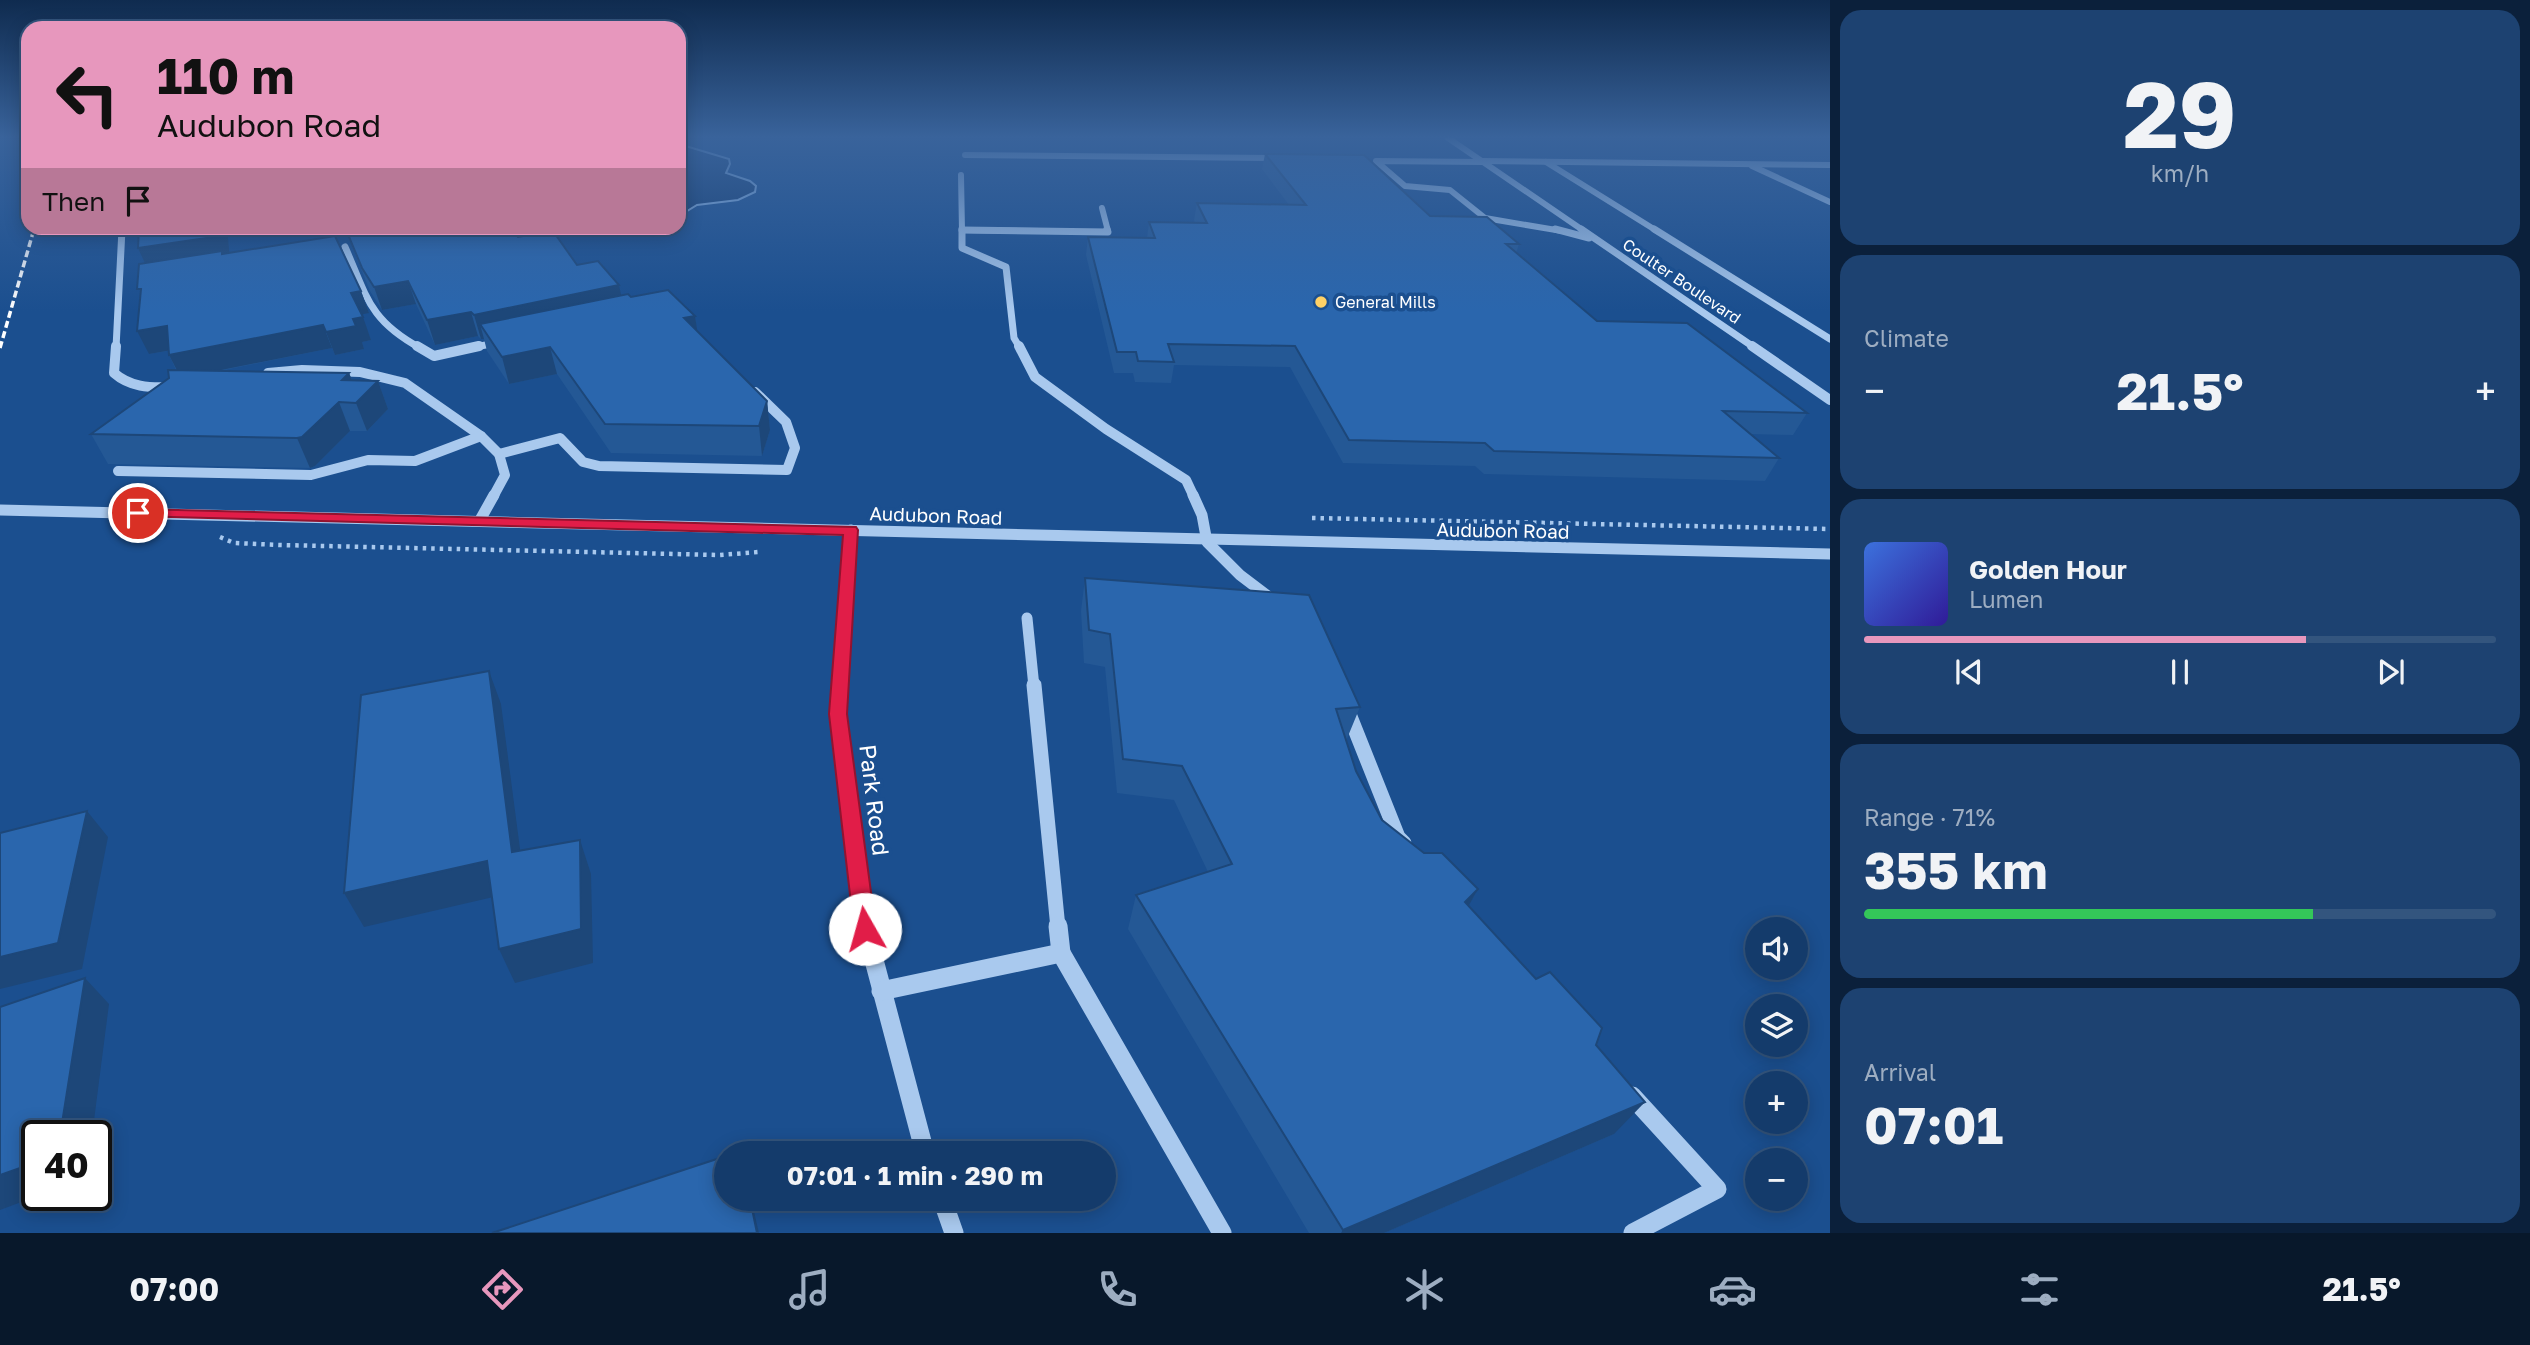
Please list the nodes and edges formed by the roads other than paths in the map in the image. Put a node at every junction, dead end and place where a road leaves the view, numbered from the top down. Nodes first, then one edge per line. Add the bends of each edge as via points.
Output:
1 (961, 196) edge
2 (1457, 196) edge
3 (1533, 196) edge
4 (1600, 196) edge
5 (1102, 208) dead end
6 (962, 230) junction
7 (122, 235) edge
8 (1598, 240) junction
9 (358, 245) edge
10 (345, 247) junction
11 (332, 250) edge
12 (135, 281) edge
13 (121, 283) junction
14 (516, 338) edge
15 (1830, 339) edge
16 (258, 375) edge
17 (180, 387) edge
18 (754, 391) edge
19 (1830, 400) edge
20 (481, 436) junction
21 (499, 454) junction
22 (118, 471) dead end
23 (0, 510) edge
24 (480, 520) junction
25 (851, 530) junction
26 (1207, 542) junction
27 (1830, 554) edge
28 (1292, 613) edge
29 (1027, 618) dead end
30 (1339, 690) edge
31 (1417, 858) edge
32 (1061, 953) junction
33 (881, 991) junction
34 (1623, 1086) edge
35 (922, 1141) edge
36 (946, 1211) edge
37 (954, 1233) edge
38 (1222, 1233) edge
39 (1633, 1233) edge

1 - 6 street
2 - 8 lane via 1485,218
3 - 8 street, Coulter Boulevard
4 - 15 street
5 - 6 street via 1108,232
6 - 26 street via 962,248 1006,267 1014,338 1035,377 1186,480 1202,516
7 - 13 lane
8 - 19 street, Coulter Boulevard
9 - 10 street
10 - 11 street
10 - 14 lane via 376,316 396,335 434,356
12 - 13 street
13 - 17 lane via 114,373 138,390
16 - 20 lane via 333,370 384,376 405,383
18 - 21 street via 786,422 795,448 787,471 599,466 583,462 560,438
20 - 21 lane
20 - 22 street via 415,461 368,460 311,475
21 - 24 lane via 505,475
23 - 24 street, Audubon Road
24 - 25 street, Audubon Road
25 - 26 street, Audubon Road
25 - 33 street, Park Road via 838,714 865,929
26 - 27 street, Audubon Road
26 - 28 street via 1240,575
29 - 32 street
30 - 31 street via 1398,837
32 - 33 street
32 - 38 street
33 - 35 street, Park Road
34 - 39 street via 1717,1189
36 - 37 street

